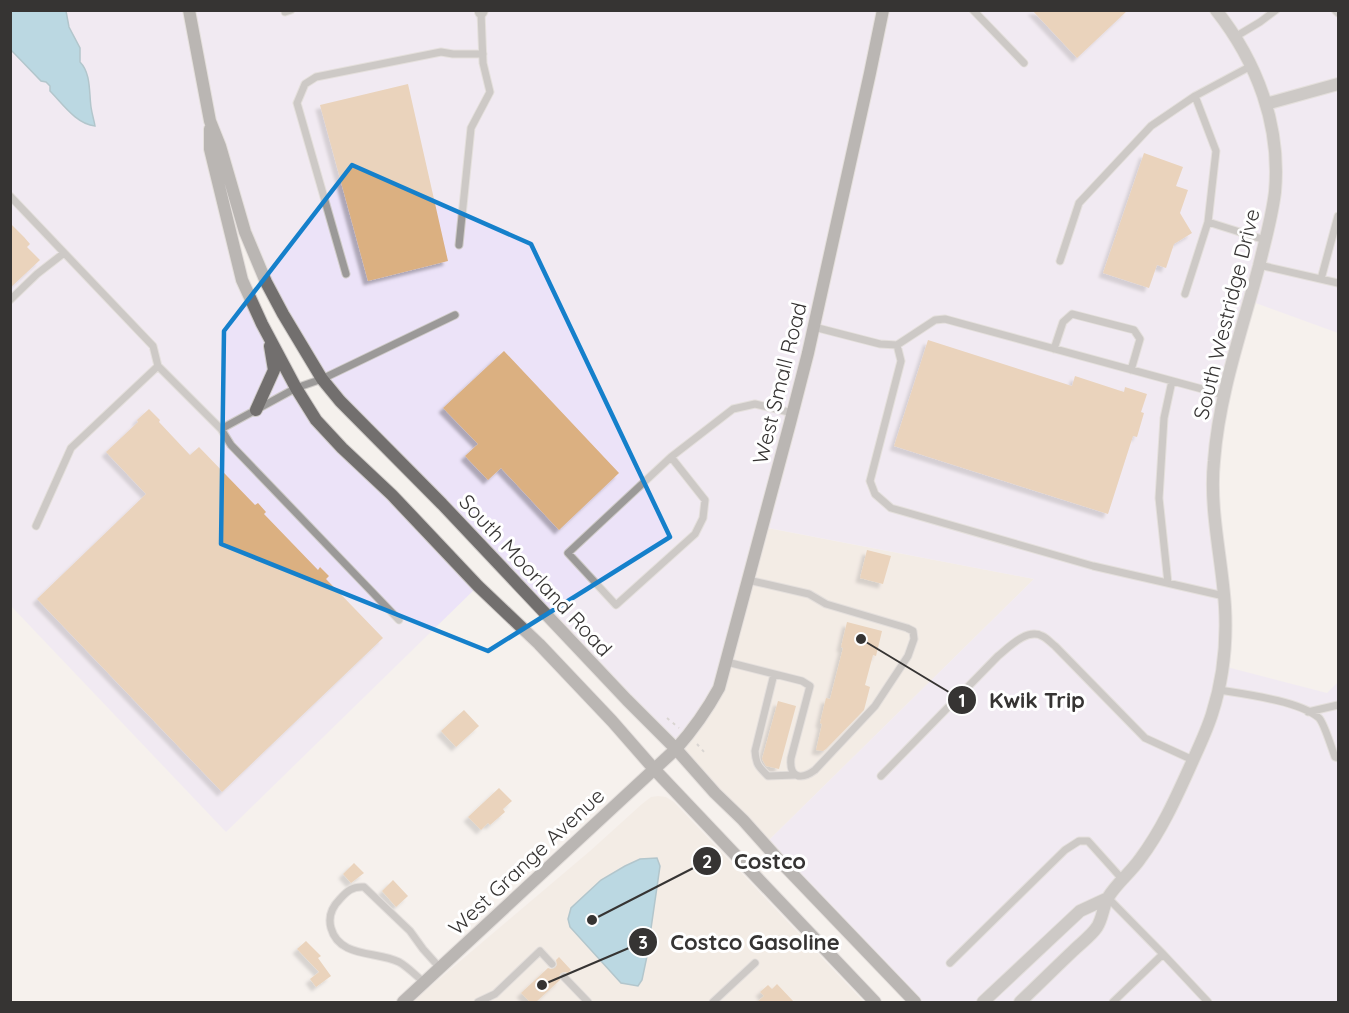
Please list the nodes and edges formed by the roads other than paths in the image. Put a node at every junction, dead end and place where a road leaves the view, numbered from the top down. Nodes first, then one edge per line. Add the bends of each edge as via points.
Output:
1 (189, 10) edge
2 (285, 10) edge
3 (291, 10) edge
4 (883, 10) edge
5 (973, 10) edge
6 (1216, 10) edge
7 (1275, 10) edge
8 (482, 11) edge
9 (1235, 37) junction
10 (483, 54) junction
11 (1024, 63) dead end
12 (1251, 66) junction
13 (1338, 84) edge
14 (1195, 96) junction
15 (1266, 104) junction
16 (210, 121) junction
17 (10, 196) edge
18 (1338, 216) edge
19 (1208, 222) junction
20 (1266, 240) junction
21 (459, 245) dead end
22 (64, 253) junction
23 (1060, 261) dead end
24 (1259, 265) junction
25 (346, 274) dead end
26 (1321, 279) junction
27 (1338, 283) edge
28 (1185, 294) dead end
29 (10, 300) edge
30 (455, 315) dead end
31 (814, 327) junction
32 (269, 336) junction
33 (897, 345) junction
34 (1054, 349) junction
35 (158, 366) junction
36 (1131, 370) junction
37 (322, 379) junction
38 (1172, 381) junction
39 (296, 388) junction
40 (1224, 395) junction
41 (256, 410) junction
42 (793, 413) junction
43 (221, 429) junction
44 (671, 457) junction
45 (36, 526) dead end
46 (748, 580) junction
47 (1168, 583) junction
48 (1224, 596) junction
49 (399, 620) dead end
50 (727, 662) junction
51 (774, 674) junction
52 (1219, 690) junction
53 (1338, 705) edge
54 (1308, 712) junction
55 (675, 749) junction
56 (1338, 758) edge
57 (1193, 760) junction
58 (654, 769) junction
59 (795, 775) junction
60 (881, 776) dead end
61 (1123, 880) junction
62 (1108, 898) junction
63 (1163, 954) junction
64 (755, 963) dead end
65 (950, 963) dead end
66 (552, 964) dead end
67 (440, 968) junction
68 (564, 976) dead end
69 (424, 982) junction
70 (495, 994) junction
71 (403, 1002) edge
72 (478, 1002) edge
73 (496, 1002) edge
74 (588, 1002) edge
75 (713, 1002) edge
76 (875, 1002) edge
77 (915, 1002) edge
78 (983, 1002) edge
79 (1020, 1002) edge
80 (1113, 1002) edge
81 (1208, 1002) edge

1 - 16 main road, South Moorland Road
2 - 3 lane
4 - 31 main road, West Small Road
5 - 11 lane
6 - 9 street, South Westridge Drive
7 - 9 lane
8 - 10 lane
9 - 12 street, South Westridge Drive
10 - 21 lane via 490,92 471,128
10 - 25 lane via 441,52 316,77 305,84 297,103
12 - 14 lane
12 - 15 street, South Westridge Drive
13 - 15 street
14 - 19 lane via 1216,151
14 - 23 lane via 1151,126 1079,203
15 - 20 street, South Westridge Drive via 1275,177
16 - 32 main road, South Moorland Road via 210,149 242,280
16 - 37 main road, South Moorland Road via 245,232 266,282
17 - 22 lane
18 - 26 lane
19 - 20 lane
19 - 28 lane
20 - 24 street, South Westridge Drive
22 - 29 lane
22 - 35 lane via 153,346
24 - 26 lane
24 - 40 street, South Westridge Drive
26 - 27 lane
30 - 37 lane
31 - 33 lane
31 - 42 main road, West Small Road
32 - 39 main road, South Moorland Road
32 - 41 main road via 274,369
33 - 34 lane via 935,320 945,319
33 - 47 lane via 901,361 870,481 875,494 891,508 1093,566
34 - 36 lane
34 - 36 lane via 1063,322 1072,314 1134,330 1140,339
35 - 43 lane
35 - 45 lane via 71,448
36 - 38 lane
37 - 39 lane
37 - 55 main road, South Moorland Road
38 - 40 lane
38 - 47 lane via 1164,418 1159,498
39 - 41 lane
39 - 58 main road, South Moorland Road via 316,420 539,644
40 - 48 street, South Westridge Drive via 1213,463
41 - 43 lane
42 - 44 lane via 755,404 733,409
42 - 46 main road, West Small Road
43 - 49 lane
44 - 44 lane via 705,500 704,518 695,534 616,605 568,553
46 - 50 main road, West Small Road
46 - 59 lane via 809,594 826,604 913,631 908,656 874,706 814,770 808,775
47 - 48 lane
48 - 52 street, South Westridge Drive via 1225,636
50 - 51 lane
50 - 55 main road, West Small Road via 712,702
51 - 59 lane via 810,686 791,758
51 - 59 lane via 755,751 756,762 768,776
52 - 54 lane via 1299,706
52 - 57 street, South Westridge Drive
53 - 54 lane
54 - 56 lane via 1320,719
55 - 58 main road, West Grange Avenue
55 - 77 main road, South Moorland Road
57 - 60 lane via 1145,738 1055,646 1040,635 1029,634 998,656
57 - 61 street, South Westridge Drive via 1155,837
58 - 67 main road, West Grange Avenue
58 - 76 main road, South Moorland Road
61 - 62 street, South Westridge Drive
61 - 65 lane via 1088,841 1079,842 1065,850
62 - 63 lane
62 - 78 street, South Westridge Drive via 1080,911
62 - 79 street, South Westridge Drive via 1097,928
63 - 80 lane
63 - 81 lane
64 - 75 lane
66 - 70 lane via 540,951
67 - 69 main road, West Grange Avenue
67 - 69 lane via 410,930 364,888 350,889 342,896 335,904 330,924 339,942 349,949 399,963
68 - 74 lane
69 - 71 main road, West Grange Avenue
70 - 72 lane
70 - 73 lane

